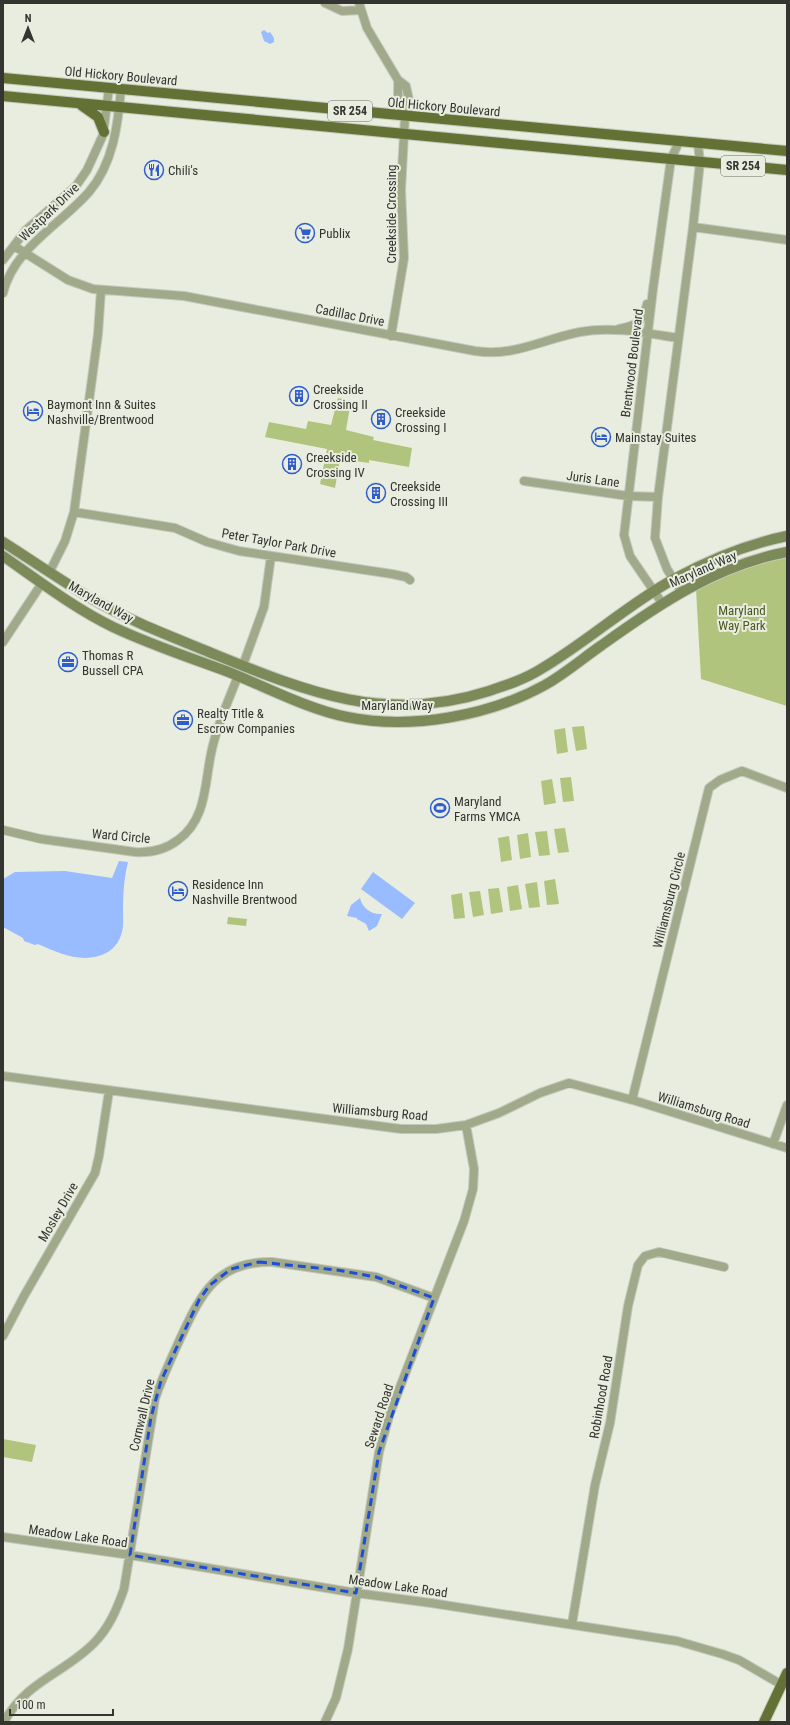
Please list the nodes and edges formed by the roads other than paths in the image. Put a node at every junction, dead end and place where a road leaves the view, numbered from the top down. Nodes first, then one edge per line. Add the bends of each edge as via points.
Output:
1 (325, 3) edge
2 (360, 7) edge
3 (3, 78) edge
4 (398, 80) junction
5 (109, 88) junction
6 (121, 89) junction
7 (3, 96) edge
8 (77, 103) junction
9 (108, 106) junction
10 (119, 107) junction
11 (405, 116) junction
12 (104, 132) junction
13 (405, 134) junction
14 (679, 142) junction
15 (698, 144) junction
16 (787, 151) edge
17 (672, 159) junction
18 (700, 162) junction
19 (787, 170) edge
20 (693, 227) junction
21 (787, 240) edge
22 (14, 246) junction
23 (24, 253) junction
24 (3, 260) edge
25 (653, 289) junction
26 (101, 290) junction
27 (3, 293) edge
28 (612, 331) junction
29 (648, 334) junction
30 (391, 336) junction
31 (678, 338) junction
32 (524, 481) dead end
33 (628, 496) junction
34 (658, 496) junction
35 (74, 512) junction
36 (787, 536) edge
37 (3, 542) edge
38 (787, 552) edge
39 (3, 556) edge
40 (271, 556) junction
41 (50, 571) junction
42 (674, 579) junction
43 (410, 580) dead end
44 (42, 583) junction
45 (681, 591) junction
46 (654, 592) junction
47 (662, 603) junction
48 (3, 642) edge
49 (550, 664) junction
50 (243, 666) junction
51 (238, 676) junction
52 (557, 677) junction
53 (491, 690) junction
54 (350, 701) junction
55 (496, 706) junction
56 (347, 717) junction
57 (787, 788) edge
58 (3, 830) edge
59 (3, 1076) edge
60 (109, 1091) junction
61 (632, 1100) junction
62 (787, 1105) edge
63 (466, 1125) junction
64 (773, 1144) junction
65 (787, 1148) edge
66 (724, 1267) dead end
67 (434, 1298) junction
68 (3, 1336) edge
69 (3, 1537) edge
70 (130, 1555) junction
71 (356, 1593) junction
72 (572, 1624) junction
73 (787, 1673) edge
74 (782, 1685) junction
75 (4, 1722) edge
76 (325, 1722) edge
77 (764, 1722) edge

1 - 2 street via 342,11
2 - 4 street via 371,35
3 - 5 main road, Old Hickory Boulevard / SR 254
4 - 11 street via 398,103
4 - 11 street via 409,92
5 - 6 main road, Old Hickory Boulevard / SR 254
5 - 9 street, Westpark Drive
6 - 10 street, Westpark Drive
6 - 11 main road, Old Hickory Boulevard / SR 254
7 - 8 main road, SR 254
8 - 9 main road, SR 254
8 - 12 main road via 93,112
9 - 10 main road, SR 254
9 - 12 street, Westpark Drive
10 - 13 main road, SR 254
10 - 23 street, Westpark Drive via 113,146 103,171 89,191
11 - 13 street, Creekside Crossing
11 - 14 main road, Old Hickory Boulevard / SR 254
12 - 22 street, Westpark Drive via 87,170 76,186 26,230
13 - 17 main road, SR 254
13 - 30 street, Creekside Crossing via 401,190 404,258
14 - 15 main road, Old Hickory Boulevard / SR 254
14 - 17 street, Brentwood Boulevard
15 - 16 main road, Old Hickory Boulevard / SR 254
15 - 18 street
17 - 18 main road, SR 254
17 - 25 street, Brentwood Boulevard
18 - 19 main road, SR 254
18 - 20 street
20 - 21 street
20 - 31 street
22 - 23 street, Cadillac Drive
22 - 24 street, Westpark Drive
23 - 26 street, Cadillac Drive via 74,284
23 - 27 street, Westpark Drive via 14,267
25 - 28 street via 641,319 633,326
25 - 29 street, Brentwood Boulevard
26 - 30 street, Cadillac Drive via 184,296
26 - 35 street via 98,334
28 - 29 street, Cadillac Drive
28 - 30 street, Cadillac Drive via 580,332 520,350 497,353
29 - 31 street, Cadillac Drive
29 - 33 street, Brentwood Boulevard
31 - 34 street
32 - 33 street, Juris Lane
33 - 34 street, Juris Lane
33 - 46 street, Brentwood Boulevard via 624,535 630,556
34 - 42 street via 655,538 667,569
35 - 40 street, Peter Taylor Park Drive via 175,528 207,542
35 - 41 street via 65,541
36 - 42 main road, Maryland Way via 719,557
37 - 41 main road, Maryland Way
38 - 45 main road, Maryland Way via 723,572
39 - 44 main road, Maryland Way
40 - 43 street, Peter Taylor Park Drive via 392,574
40 - 50 street via 264,607
41 - 44 main road
41 - 50 main road, Maryland Way via 93,600 126,617
42 - 45 street
42 - 46 main road, Maryland Way
44 - 48 street
44 - 51 main road, Maryland Way via 114,627
45 - 47 main road, Maryland Way
46 - 47 street, Brentwood Boulevard
46 - 49 main road, Maryland Way
47 - 52 main road, Maryland Way
49 - 52 main road
49 - 53 main road, Maryland Way via 510,684
50 - 51 main road
50 - 54 main road, Maryland Way
51 - 56 main road, Maryland Way via 291,699
51 - 58 street, Ward Circle via 213,744 199,814 187,833 171,846 149,852 135,852 41,839
52 - 55 main road, Maryland Way via 516,699
53 - 54 main road, Maryland Way via 426,705 377,705
53 - 55 main road
54 - 56 main road
55 - 56 main road, Maryland Way via 426,720 388,721
57 - 61 street, Williamsburg Circle via 742,772 720,780 709,788
59 - 60 street, Williamsburg Road
60 - 63 street, Williamsburg Road via 401,1129 436,1129
60 - 68 street, Mosley Drive via 95,1173
61 - 63 street, Williamsburg Road via 569,1083
61 - 64 street, Williamsburg Road
62 - 64 street
63 - 67 street, Seward Road via 474,1169 473,1189 464,1221
64 - 65 street, Williamsburg Road
66 - 72 street, Robinhood Road via 659,1252 645,1256 638,1264 628,1306 610,1423 595,1485
67 - 70 street, Cornwall Drive via 371,1275 272,1262 241,1265 215,1280 199,1300 155,1399
67 - 71 street, Seward Road via 390,1413 379,1452
69 - 70 street, Meadow Lake Road
70 - 71 street, Meadow Lake Road
70 - 75 street, Cornwall Drive via 117,1610 94,1643 34,1686 13,1708
71 - 72 street, Meadow Lake Road
71 - 76 street, Seward Road via 348,1649 336,1698
72 - 74 street, Meadow Lake Road via 677,1641 703,1648 739,1660
73 - 74 main road
74 - 77 main road

